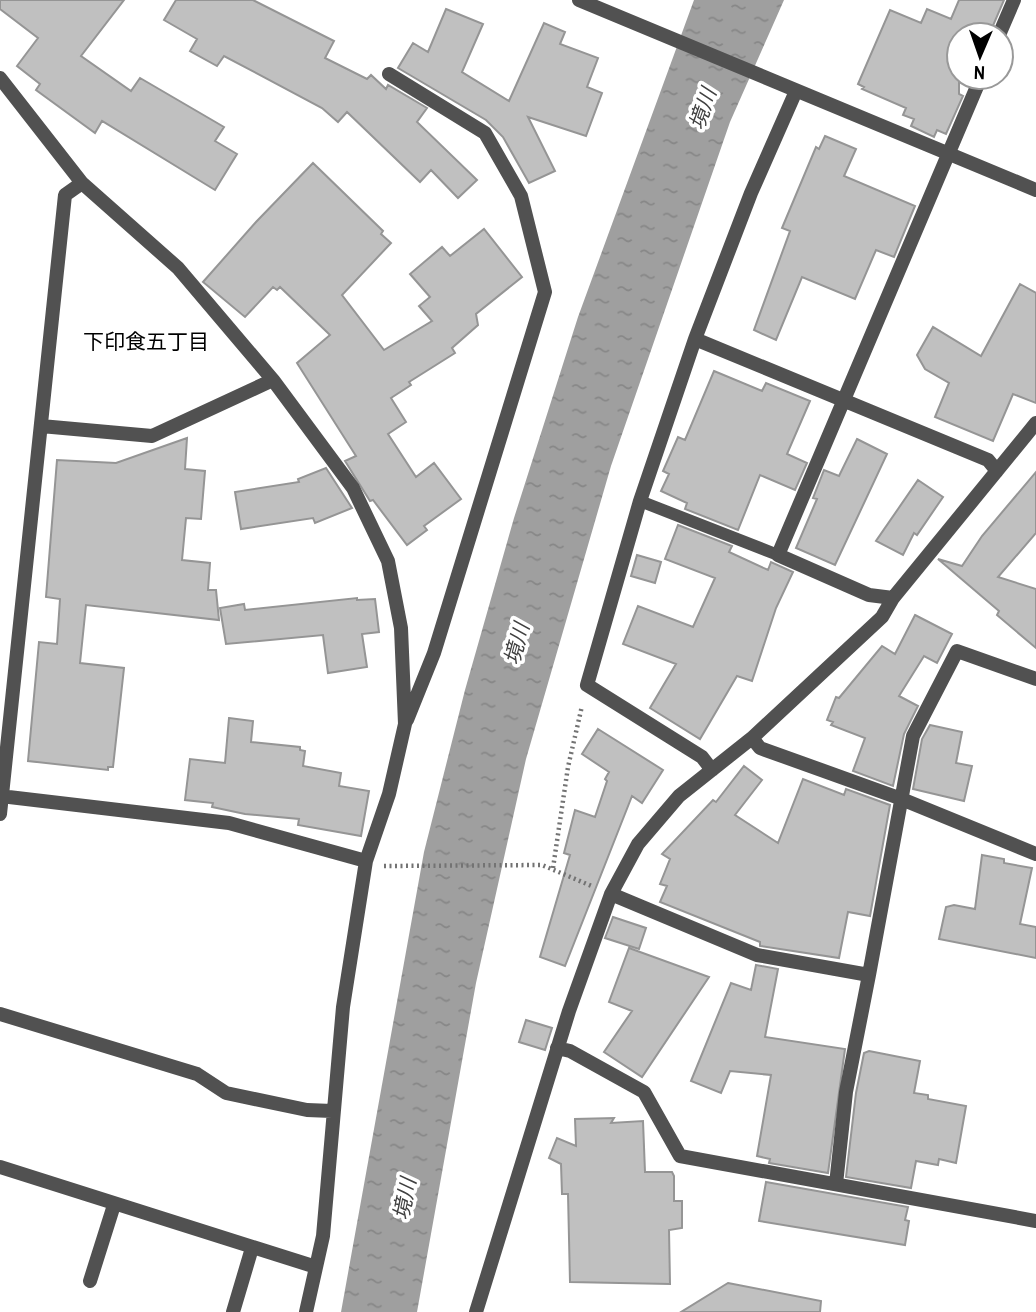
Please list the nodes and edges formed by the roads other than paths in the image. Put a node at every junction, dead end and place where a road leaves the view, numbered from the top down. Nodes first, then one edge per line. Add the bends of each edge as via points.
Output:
1 (579, 0) edge
2 (1014, 0) edge
3 (1005, 21) edge
4 (389, 74) dead end
5 (0, 78) edge
6 (796, 91) junction
7 (975, 91) edge
8 (949, 153) junction
9 (82, 183) junction
10 (1036, 190) edge
11 (695, 339) junction
12 (273, 380) junction
13 (844, 400) junction
14 (1036, 423) edge
15 (41, 426) junction
16 (997, 471) junction
17 (640, 501) junction
18 (778, 555) junction
19 (893, 598) junction
20 (1036, 679) edge
21 (405, 724) junction
22 (752, 738) junction
23 (712, 770) junction
24 (1, 796) edge
25 (900, 798) junction
26 (0, 814) edge
27 (1036, 854) edge
28 (366, 861) junction
29 (611, 894) junction
30 (869, 975) junction
31 (0, 1014) edge
32 (558, 1048) junction
33 (332, 1111) junction
34 (0, 1167) edge
35 (836, 1184) junction
36 (114, 1205) junction
37 (1036, 1221) edge
38 (252, 1248) junction
39 (316, 1267) junction
40 (90, 1281) dead end
41 (233, 1312) edge
42 (306, 1312) edge
43 (476, 1312) edge

1 - 6 street
2 - 3 street
4 - 21 street via 485,133 521,196 545,292 434,653
5 - 9 street
6 - 8 street
6 - 11 street
7 - 8 street
8 - 10 street
8 - 13 street
9 - 12 street via 178,268
9 - 15 street via 65,195
11 - 13 street
11 - 17 street
12 - 15 street via 152,436
12 - 21 street via 353,488 388,561 401,628
13 - 16 street via 988,460
13 - 18 street
14 - 16 street
15 - 24 street
16 - 19 street
17 - 18 lane
17 - 23 street via 587,685 702,757
18 - 19 street via 869,595
19 - 22 street via 881,617
20 - 25 street via 957,651 913,736
21 - 28 street via 389,794
22 - 23 street
22 - 25 street via 760,748
23 - 29 street via 679,796 638,844
24 - 26 street
24 - 28 street via 229,822
25 - 27 street
25 - 30 street
28 - 33 street
29 - 30 street via 757,955
29 - 32 street
30 - 35 street via 846,1092
31 - 33 street via 197,1074 226,1093
32 - 35 street via 644,1092 680,1156
32 - 43 street
33 - 39 street via 323,1236
34 - 36 street
35 - 37 street
36 - 38 street
36 - 40 street
38 - 39 street
38 - 41 street
39 - 42 street

